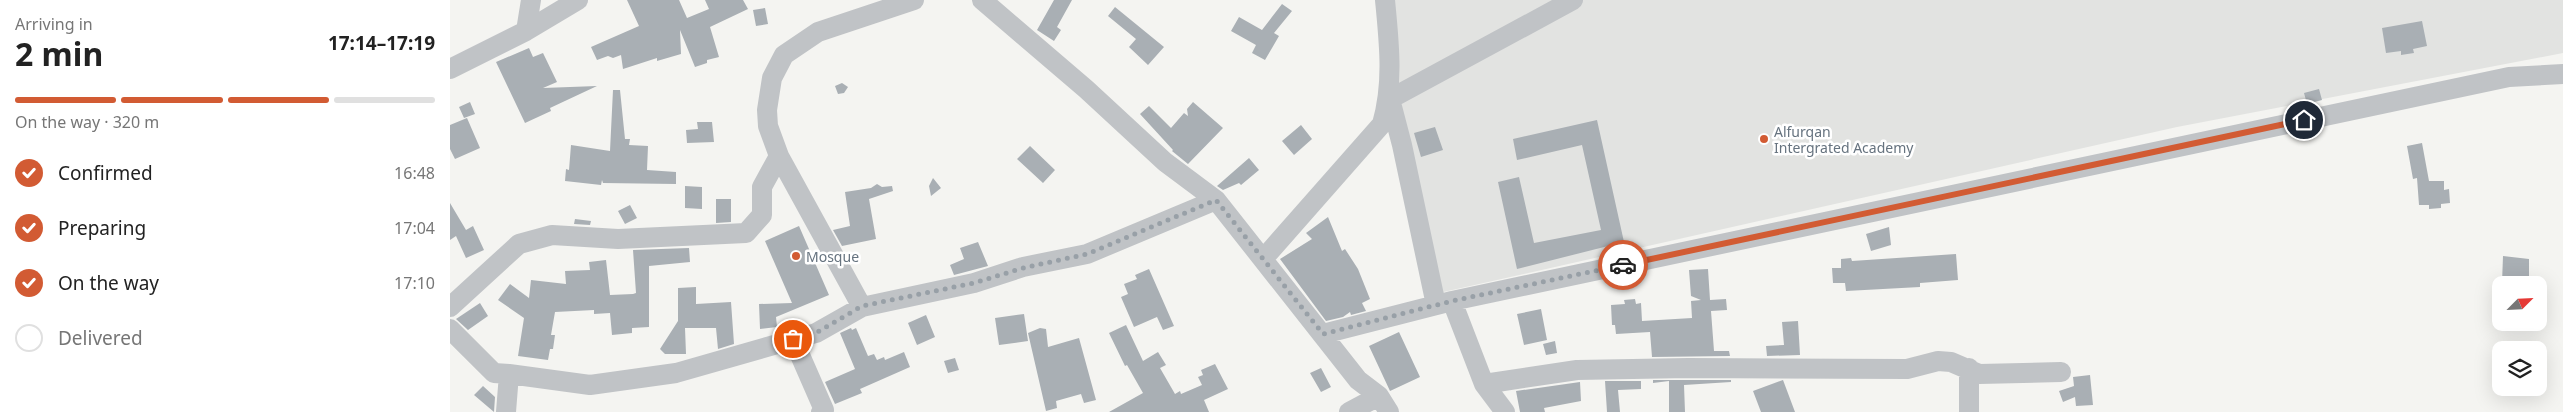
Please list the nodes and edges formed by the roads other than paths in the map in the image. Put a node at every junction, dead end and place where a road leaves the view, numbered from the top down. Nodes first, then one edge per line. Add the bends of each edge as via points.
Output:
1 (531, 0) edge
2 (578, 0) edge
3 (914, 0) edge
4 (982, 0) edge
5 (1385, 0) edge
6 (1573, 0) edge
7 (526, 31) junction
8 (450, 69) edge
9 (2563, 74) edge
10 (1390, 99) junction
11 (779, 156) junction
12 (1216, 200) junction
13 (1264, 258) junction
14 (1444, 303) junction
15 (862, 306) junction
16 (450, 307) edge
17 (450, 329) edge
18 (1323, 334) junction
19 (793, 339) junction
20 (1969, 368) junction
21 (2061, 372) dead end
22 (509, 374) junction
23 (1484, 384) junction
24 (1384, 404) edge
25 (506, 412) edge
26 (821, 412) edge
27 (1349, 412) edge
28 (1505, 412) edge
29 (1969, 412) edge

1 - 7 street
2 - 7 street
3 - 11 street via 818,32 784,55 772,78 767,110 768,126
4 - 12 street via 1086,88 1165,162
5 - 10 street
6 - 10 street
7 - 8 street
9 - 14 street via 2509,77
10 - 13 street via 1382,124
10 - 14 street
11 - 15 street
11 - 16 street via 762,187 762,215 746,234 618,239 552,236 519,244
12 - 13 street
12 - 15 street via 1087,254 974,283
13 - 18 street
14 - 18 street
14 - 23 street
15 - 19 street via 816,333
17 - 22 street via 494,373
18 - 24 street via 1358,380
19 - 22 street via 676,373 590,385
19 - 26 street via 824,410
20 - 21 street via 1979,374
20 - 23 street via 1938,361 1907,369 1577,370
20 - 29 street
22 - 25 street
23 - 28 street
24 - 27 street

